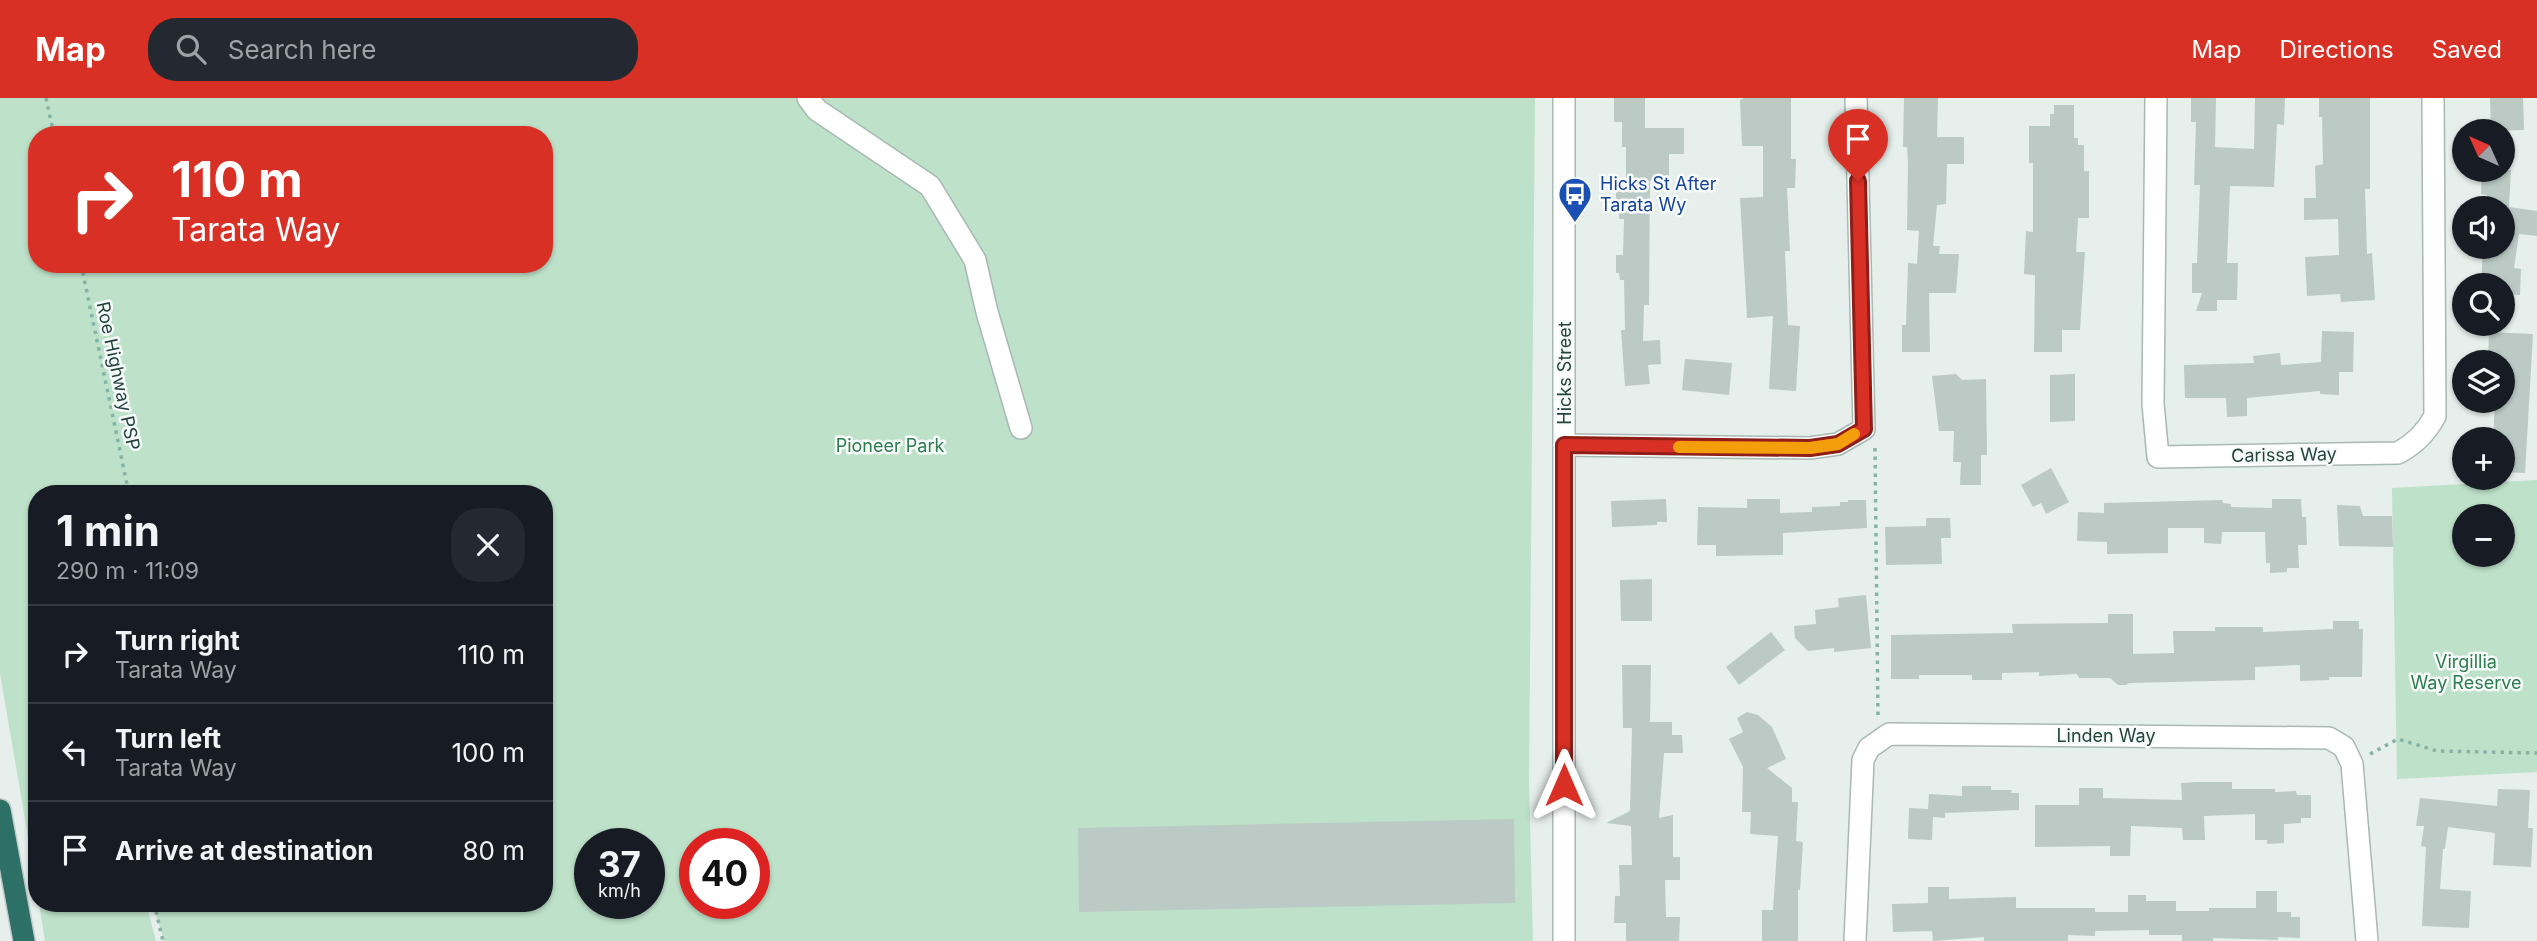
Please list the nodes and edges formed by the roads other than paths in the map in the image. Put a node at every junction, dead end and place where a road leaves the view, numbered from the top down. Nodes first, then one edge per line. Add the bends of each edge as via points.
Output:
1 (808, 98) edge
2 (1564, 98) edge
3 (1857, 98) edge
4 (2156, 98) edge
5 (2433, 98) edge
6 (1021, 428) dead end
7 (1564, 445) junction
8 (0, 810) edge
9 (24, 941) edge
10 (1564, 941) edge
11 (1855, 941) edge
12 (2367, 941) edge

1 - 6 street via 817,110 930,186 975,260
2 - 7 street, Hicks Street
3 - 7 street via 1864,429 1838,444 1810,448
4 - 5 street, Carissa Way via 2153,404 2158,457 2399,453 2430,426 2435,416
7 - 10 street, Hicks Street
8 - 9 highway
11 - 12 street, Linden Way via 1863,760 1869,748 1889,734 2329,738 2344,747 2352,764

